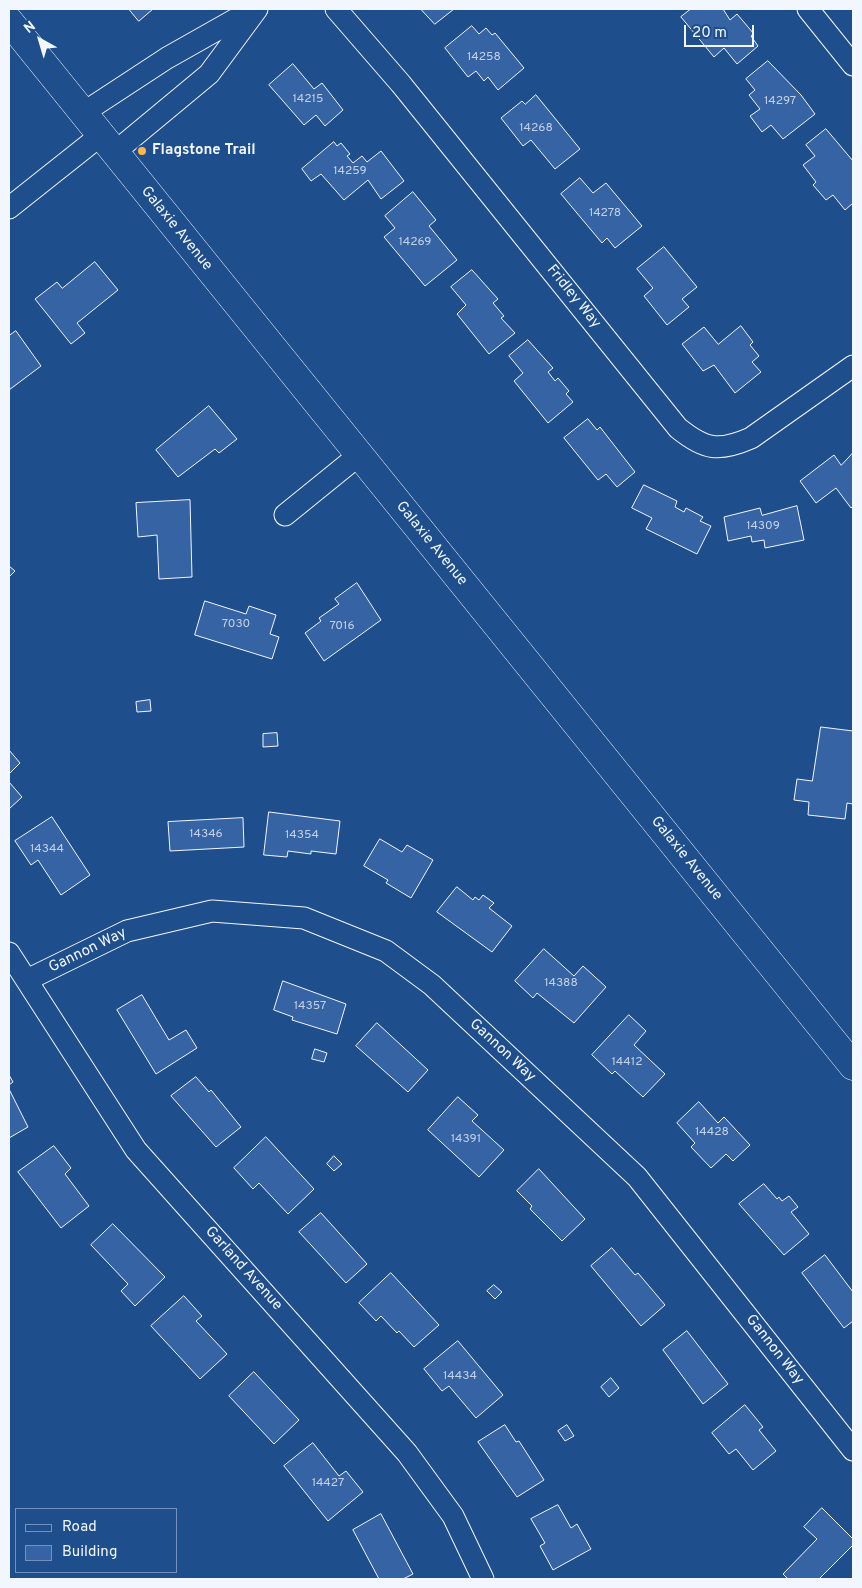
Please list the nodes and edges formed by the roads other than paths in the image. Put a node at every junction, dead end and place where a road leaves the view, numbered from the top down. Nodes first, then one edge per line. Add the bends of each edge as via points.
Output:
1 (255, 9) edge
2 (336, 9) edge
3 (808, 9) edge
4 (9, 21) edge
5 (853, 65) edge
6 (83, 113) junction
7 (108, 143) junction
8 (9, 208) edge
9 (853, 366) edge
10 (359, 455) junction
11 (285, 515) dead end
12 (9, 952) edge
13 (27, 980) junction
14 (853, 1066) edge
15 (853, 1450) edge
16 (482, 1579) edge

1 - 6 street via 167,58
1 - 7 street via 209,74
2 - 9 street, Fridley Way via 401,84 678,428 695,442 714,448 733,446 751,438
3 - 5 street
4 - 6 street, Galaxie Avenue
6 - 7 street, Galaxie Avenue
7 - 8 street
7 - 10 street, Galaxie Avenue
10 - 11 street
10 - 14 street, Galaxie Avenue
12 - 13 street, Garland Avenue
13 - 15 street, Gannon Way via 127,931 212,910 304,918 386,951 432,985 637,1177
13 - 16 street, Garland Avenue via 136,1150 407,1453 453,1516

